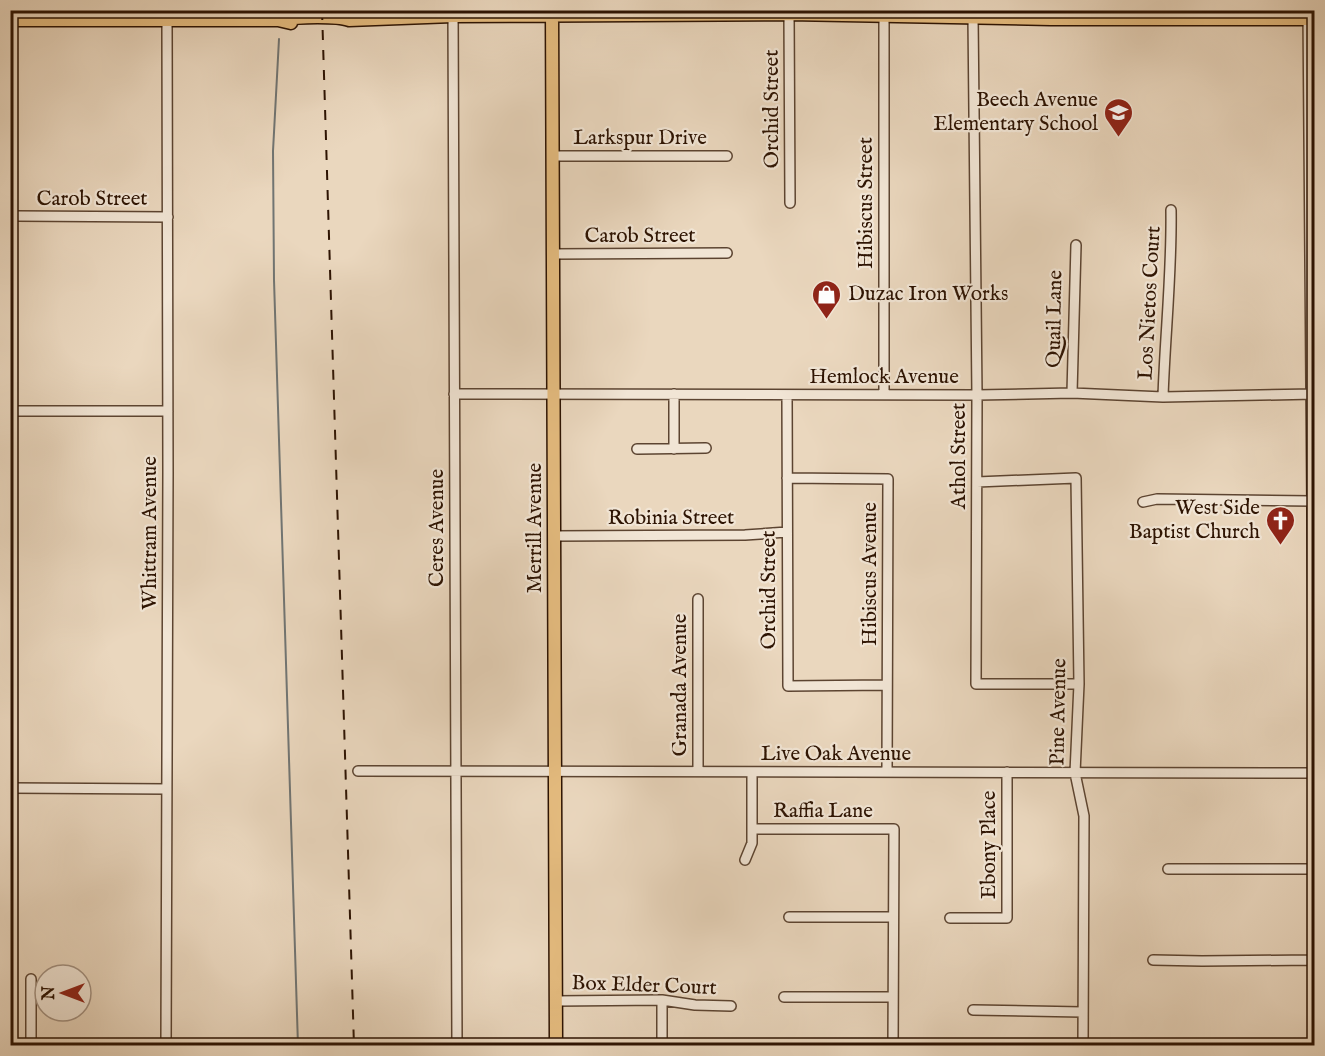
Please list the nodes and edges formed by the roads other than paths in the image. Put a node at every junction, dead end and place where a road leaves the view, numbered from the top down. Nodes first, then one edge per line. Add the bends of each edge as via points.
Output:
1 (453, 13) edge
2 (884, 13) edge
3 (552, 14) edge
4 (789, 14) junction
5 (83, 15) edge
6 (1071, 15) edge
7 (1310, 16) edge
8 (973, 17) junction
9 (10, 20) edge
10 (167, 21) junction
11 (553, 156) junction
12 (727, 156) dead end
13 (1312, 188) edge
14 (790, 203) dead end
15 (1172, 210) dead end
16 (17, 216) dead end
17 (168, 217) junction
18 (1076, 245) dead end
19 (727, 253) dead end
20 (554, 254) junction
21 (1072, 393) junction
22 (454, 394) junction
23 (554, 394) junction
24 (674, 394) junction
25 (1313, 394) edge
26 (787, 395) junction
27 (884, 395) junction
28 (977, 395) junction
29 (1163, 397) junction
30 (10, 411) edge
31 (168, 411) junction
32 (706, 448) dead end
33 (637, 449) dead end
34 (674, 449) junction
35 (787, 478) junction
36 (977, 482) junction
37 (1312, 501) junction
38 (1143, 502) dead end
39 (787, 532) junction
40 (555, 536) junction
41 (1313, 541) edge
42 (698, 599) dead end
43 (1314, 633) edge
44 (1079, 684) junction
45 (887, 685) junction
46 (358, 771) dead end
47 (698, 771) junction
48 (887, 771) junction
49 (456, 772) junction
50 (555, 772) junction
51 (752, 772) junction
52 (1007, 772) junction
53 (1075, 772) junction
54 (1314, 773) edge
55 (10, 788) edge
56 (167, 789) junction
57 (753, 829) junction
58 (745, 860) dead end
59 (1168, 869) dead end
60 (1313, 869) junction
61 (1314, 914) edge
62 (789, 917) dead end
63 (893, 917) junction
64 (950, 918) dead end
65 (1153, 960) dead end
66 (1313, 960) edge
67 (31, 980) dead end
68 (784, 997) dead end
69 (893, 997) junction
70 (662, 1000) junction
71 (556, 1001) junction
72 (731, 1006) dead end
73 (1314, 1009) edge
74 (973, 1010) dead end
75 (1082, 1012) junction
76 (31, 1046) edge
77 (166, 1046) edge
78 (457, 1046) edge
79 (556, 1046) edge
80 (662, 1046) edge
81 (893, 1046) edge
82 (1083, 1046) edge
83 (1314, 1046) edge

1 - 3 main road
1 - 10 main road via 349,20
1 - 22 street, Ceres Avenue
2 - 4 main road
2 - 8 main road
2 - 27 street, Hibiscus Street
3 - 4 main road
3 - 11 main road, Merrill Avenue
4 - 14 street, Orchid Street
5 - 9 main road
5 - 10 main road
6 - 7 main road
6 - 8 main road
7 - 13 street
8 - 28 street, Athol Street
10 - 17 street, Whittram Avenue
11 - 12 street, Larkspur Drive
11 - 20 main road, Merrill Avenue
13 - 25 street
15 - 29 street, Los Nietos Court
16 - 17 street, Carob Street
17 - 31 street, Whittram Avenue
18 - 21 street, Quail Lane
19 - 20 street, Carob Street
20 - 23 main road, Merrill Avenue
21 - 28 street, Hemlock Avenue
21 - 29 street, Hemlock Avenue
22 - 23 street, Hemlock Avenue
22 - 49 street, Ceres Avenue
23 - 24 street, Hemlock Avenue
23 - 40 main road, Merrill Avenue
24 - 26 street, Hemlock Avenue
24 - 34 street
25 - 29 street, Hemlock Avenue
25 - 37 street
26 - 27 street, Hemlock Avenue
26 - 35 street, Orchid Street
27 - 28 street, Hemlock Avenue
28 - 36 street, Athol Street
30 - 31 street
31 - 56 street, Whittram Avenue
32 - 34 street
33 - 34 street
35 - 39 street, Orchid Street
35 - 45 street, Hibiscus Avenue via 888,478
36 - 44 street, Athol Street via 976,684
36 - 44 street, Pine Avenue via 1076,478
37 - 38 street
37 - 41 street
39 - 40 street, Robinia Street
39 - 45 street, Orchid Street via 788,686
40 - 50 main road, Merrill Avenue
41 - 43 street
42 - 47 street, Granada Avenue
43 - 54 street
44 - 53 street, Pine Avenue
45 - 48 street, Hibiscus Avenue
46 - 49 street, Live Oak Avenue
47 - 50 street, Live Oak Avenue
47 - 51 street, Live Oak Avenue
48 - 51 street, Live Oak Avenue
48 - 52 street, Live Oak Avenue
49 - 50 street, Live Oak Avenue
49 - 78 street, Ceres Avenue
50 - 71 main road, Merrill Avenue
51 - 57 street
52 - 53 street, Live Oak Avenue
52 - 64 street, Ebony Place via 1007,918
53 - 54 street, Live Oak Avenue
53 - 75 street, Pine Avenue via 1084,816
54 - 60 street
55 - 56 street
56 - 77 street, Whittram Avenue
57 - 58 street
57 - 63 street, Raffia Lane via 894,830
59 - 60 street
60 - 61 street
61 - 66 street
62 - 63 street
63 - 69 street
65 - 66 street
66 - 73 street
67 - 76 street
68 - 69 street
69 - 81 street
70 - 71 street, Box Elder Court
70 - 72 street, Box Elder Court
70 - 80 street
71 - 79 main road, Merrill Avenue
73 - 83 street
74 - 75 street
75 - 82 street, Pine Avenue

